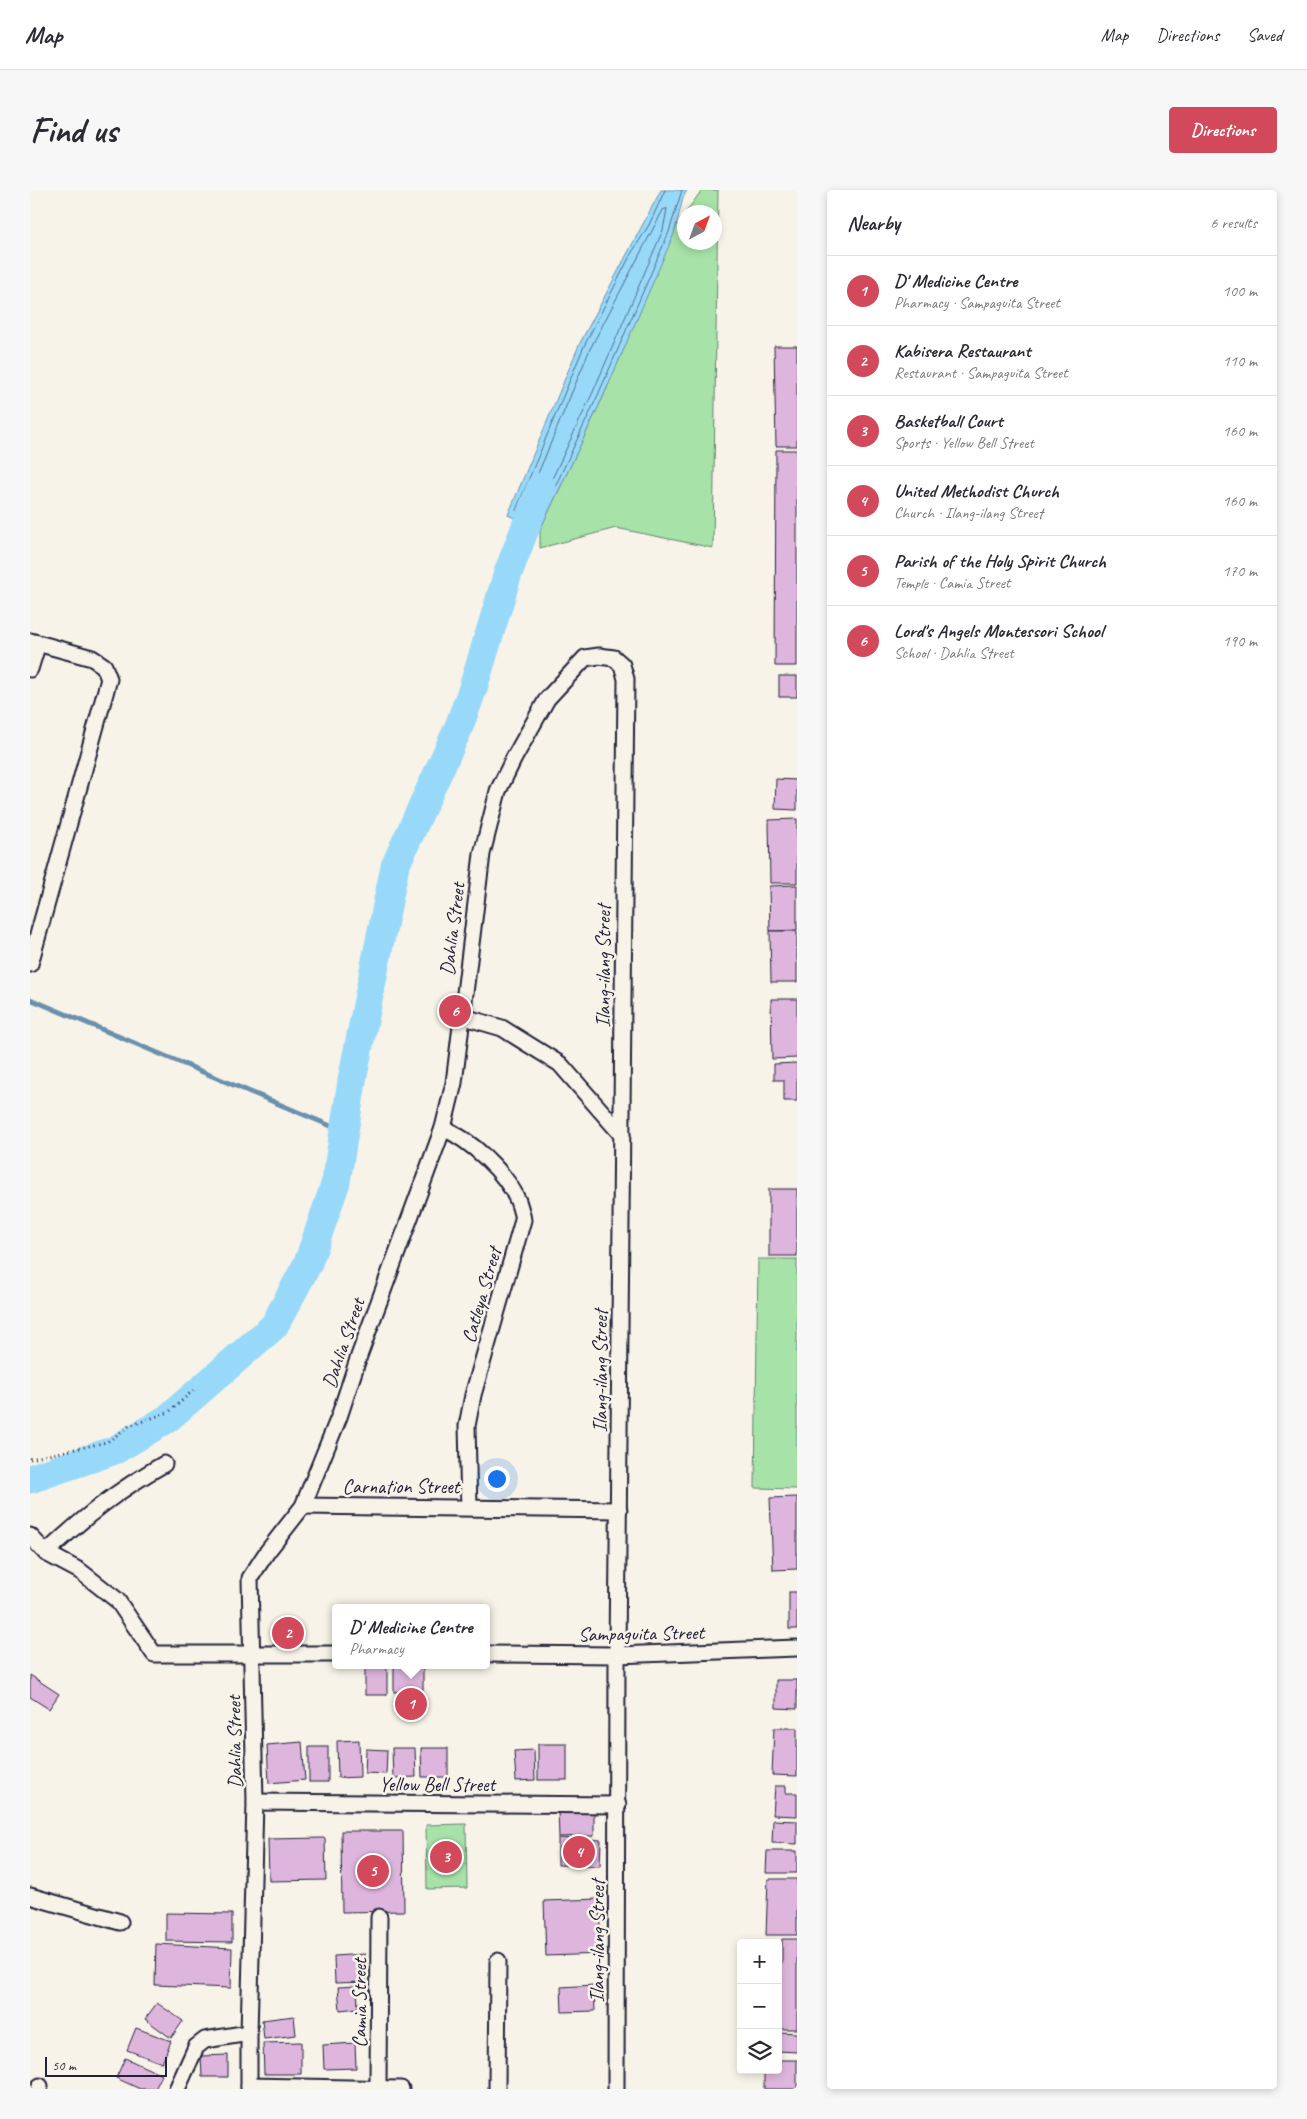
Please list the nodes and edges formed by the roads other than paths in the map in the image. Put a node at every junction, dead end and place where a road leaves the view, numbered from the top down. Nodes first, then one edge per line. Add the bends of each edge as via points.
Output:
1 (34, 642) edge
2 (614, 658) joint
3 (30, 669) edge
4 (30, 964) edge
5 (461, 1016) junction
6 (443, 1128) junction
7 (622, 1135) junction
8 (164, 1464) dead end
9 (303, 1506) junction
10 (469, 1507) junction
11 (618, 1510) junction
12 (36, 1548) edge
13 (797, 1648) edge
14 (253, 1654) junction
15 (332, 1654) edge
16 (490, 1654) edge
17 (617, 1655) junction
18 (255, 1802) junction
19 (618, 1805) junction
20 (30, 1896) edge
21 (379, 1917) dead end
22 (120, 1922) dead end
23 (498, 1961) dead end
24 (249, 2033) junction
25 (249, 2088) edge
26 (378, 2088) edge
27 (177, 2089) edge
28 (401, 2089) edge
29 (497, 2089) edge
30 (616, 2089) edge

1 - 3 street
1 - 4 street via 92,658 104,666 109,679
2 - 5 street, Dahlia Street via 585,658 568,674 547,699 498,791 482,854
2 - 7 street, Ilang-ilang Street via 622,665 626,679
5 - 6 street, Dahlia Street via 454,1083
5 - 7 street via 502,1028 560,1064
6 - 9 street, Dahlia Street via 339,1417
6 - 10 street, Catleya Street via 456,1134 490,1162 509,1184 518,1200 523,1220 467,1426
7 - 11 street, Ilang-ilang Street
8 - 12 street
9 - 10 street, Carnation Street
9 - 14 street, Dahlia Street via 250,1578
10 - 11 street, Carnation Street
11 - 17 street, Ilang-ilang Street
12 - 14 street via 80,1571 117,1600 154,1654
13 - 17 street, Sampaguita Street
14 - 15 street
14 - 18 street, Dahlia Street
16 - 17 street, Sampaguita Street
17 - 19 street, Ilang-ilang Street
18 - 19 street, Yellow Bell Street
18 - 24 street, Dahlia Street
19 - 30 street, Ilang-ilang Street
20 - 22 street
21 - 26 street, Camia Street
23 - 29 street
24 - 25 street, Dahlia Street
24 - 27 street via 205,2040 196,2047
25 - 26 street
26 - 28 street

